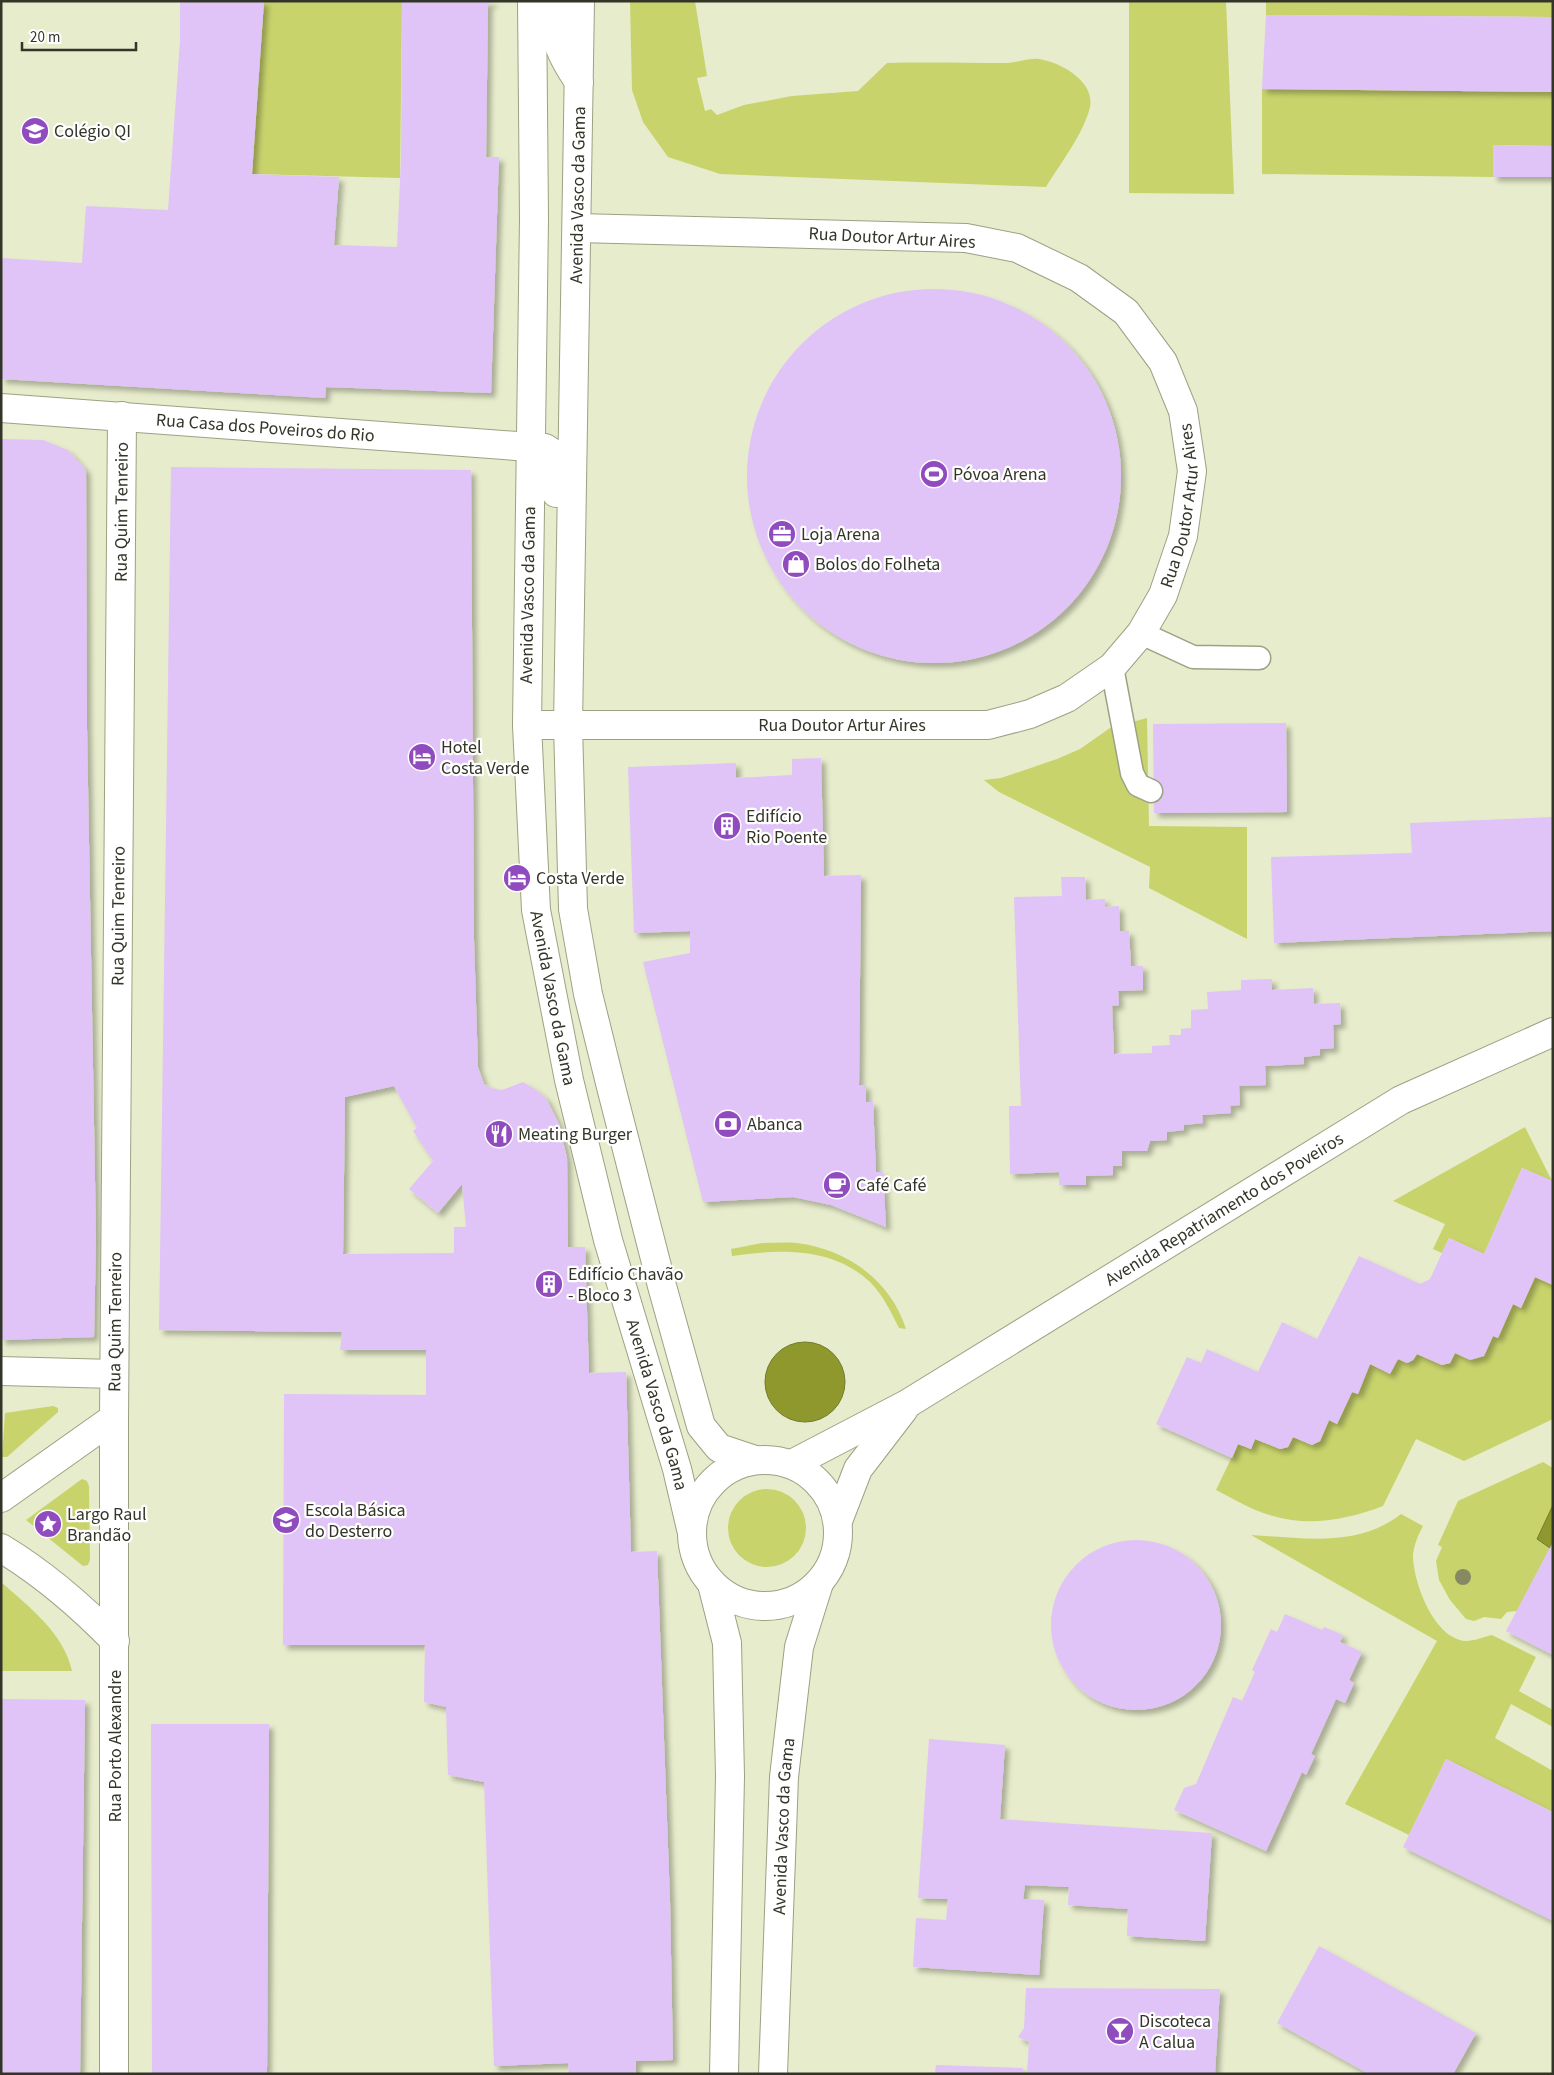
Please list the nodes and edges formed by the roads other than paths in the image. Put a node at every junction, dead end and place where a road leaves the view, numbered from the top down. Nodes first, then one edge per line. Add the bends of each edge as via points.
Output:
1 (532, 1) edge
2 (554, 1) edge
3 (580, 1) edge
4 (580, 82) junction
5 (577, 228) junction
6 (1, 408) edge
7 (122, 416) junction
8 (530, 447) junction
9 (572, 579) junction
10 (1141, 633) junction
11 (1259, 658) dead end
12 (1112, 667) junction
13 (527, 725) junction
14 (568, 725) junction
15 (1151, 792) dead end
16 (1553, 1032) edge
17 (1, 1371) edge
18 (114, 1374) junction
19 (907, 1404) junction
20 (114, 1418) junction
21 (755, 1460) junction
22 (792, 1464) junction
23 (1, 1498) edge
24 (838, 1521) junction
25 (692, 1533) junction
26 (1, 1548) edge
27 (819, 1582) junction
28 (712, 1584) junction
29 (115, 1641) junction
30 (114, 2074) edge
31 (724, 2074) edge
32 (773, 2074) edge

1 - 8 street, Avenida Vasco da Gama via 534,218
2 - 4 street, Avenida Vasco da Gama via 554,31 563,57
3 - 4 street, Avenida Vasco da Gama
4 - 5 street, Avenida Vasco da Gama
5 - 9 street, Avenida Vasco da Gama
5 - 10 street, Rua Doutor Artur Aires via 966,238 1017,248 1079,278 1126,312 1163,362 1183,411 1192,471 1183,536 1162,595
6 - 7 street, Rua Casa dos Poveiros do Rio
7 - 8 street, Rua Casa dos Poveiros do Rio
7 - 18 street, Rua Quim Tenreiro
8 - 9 street, Avenida Vasco da Gama via 545,448 554,454 556,545
8 - 13 street, Avenida Vasco da Gama
9 - 14 street, Avenida Vasco da Gama
10 - 11 lane via 1193,657
10 - 12 street, Rua Doutor Artur Aires
12 - 14 street, Rua Doutor Artur Aires via 1067,698 1030,714 988,725
12 - 15 lane via 1132,773 1138,785
13 - 14 street, Rua Doutor Artur Aires
13 - 25 street, Avenida Vasco da Gama via 536,910 569,1080 608,1240 677,1469
14 - 21 street, Avenida Vasco da Gama via 573,909 588,994 612,1091 701,1426 719,1448
16 - 19 street, Avenida Repatriamento dos Poveiros via 1400,1100
17 - 18 street
18 - 20 street, Rua Quim Tenreiro
19 - 22 street, Avenida Repatriamento dos Poveiros
19 - 24 street, Avenida Repatriamento dos Poveiros via 858,1469
20 - 23 street
20 - 29 street, Rua Porto Alexandre
21 - 22 street via 774,1459
21 - 25 street via 735,1466 717,1477 703,1493 695,1512
22 - 24 street via 809,1473 823,1487 833,1503
24 - 27 street via 838,1544 832,1565
25 - 28 street via 701,1569
26 - 29 street via 75,1601
27 - 28 street via 802,1597 784,1604 764,1606 744,1604
27 - 32 street, Avenida Vasco da Gama via 799,1646 784,1777
28 - 31 street via 727,1643 730,1776
29 - 30 street, Rua Porto Alexandre

